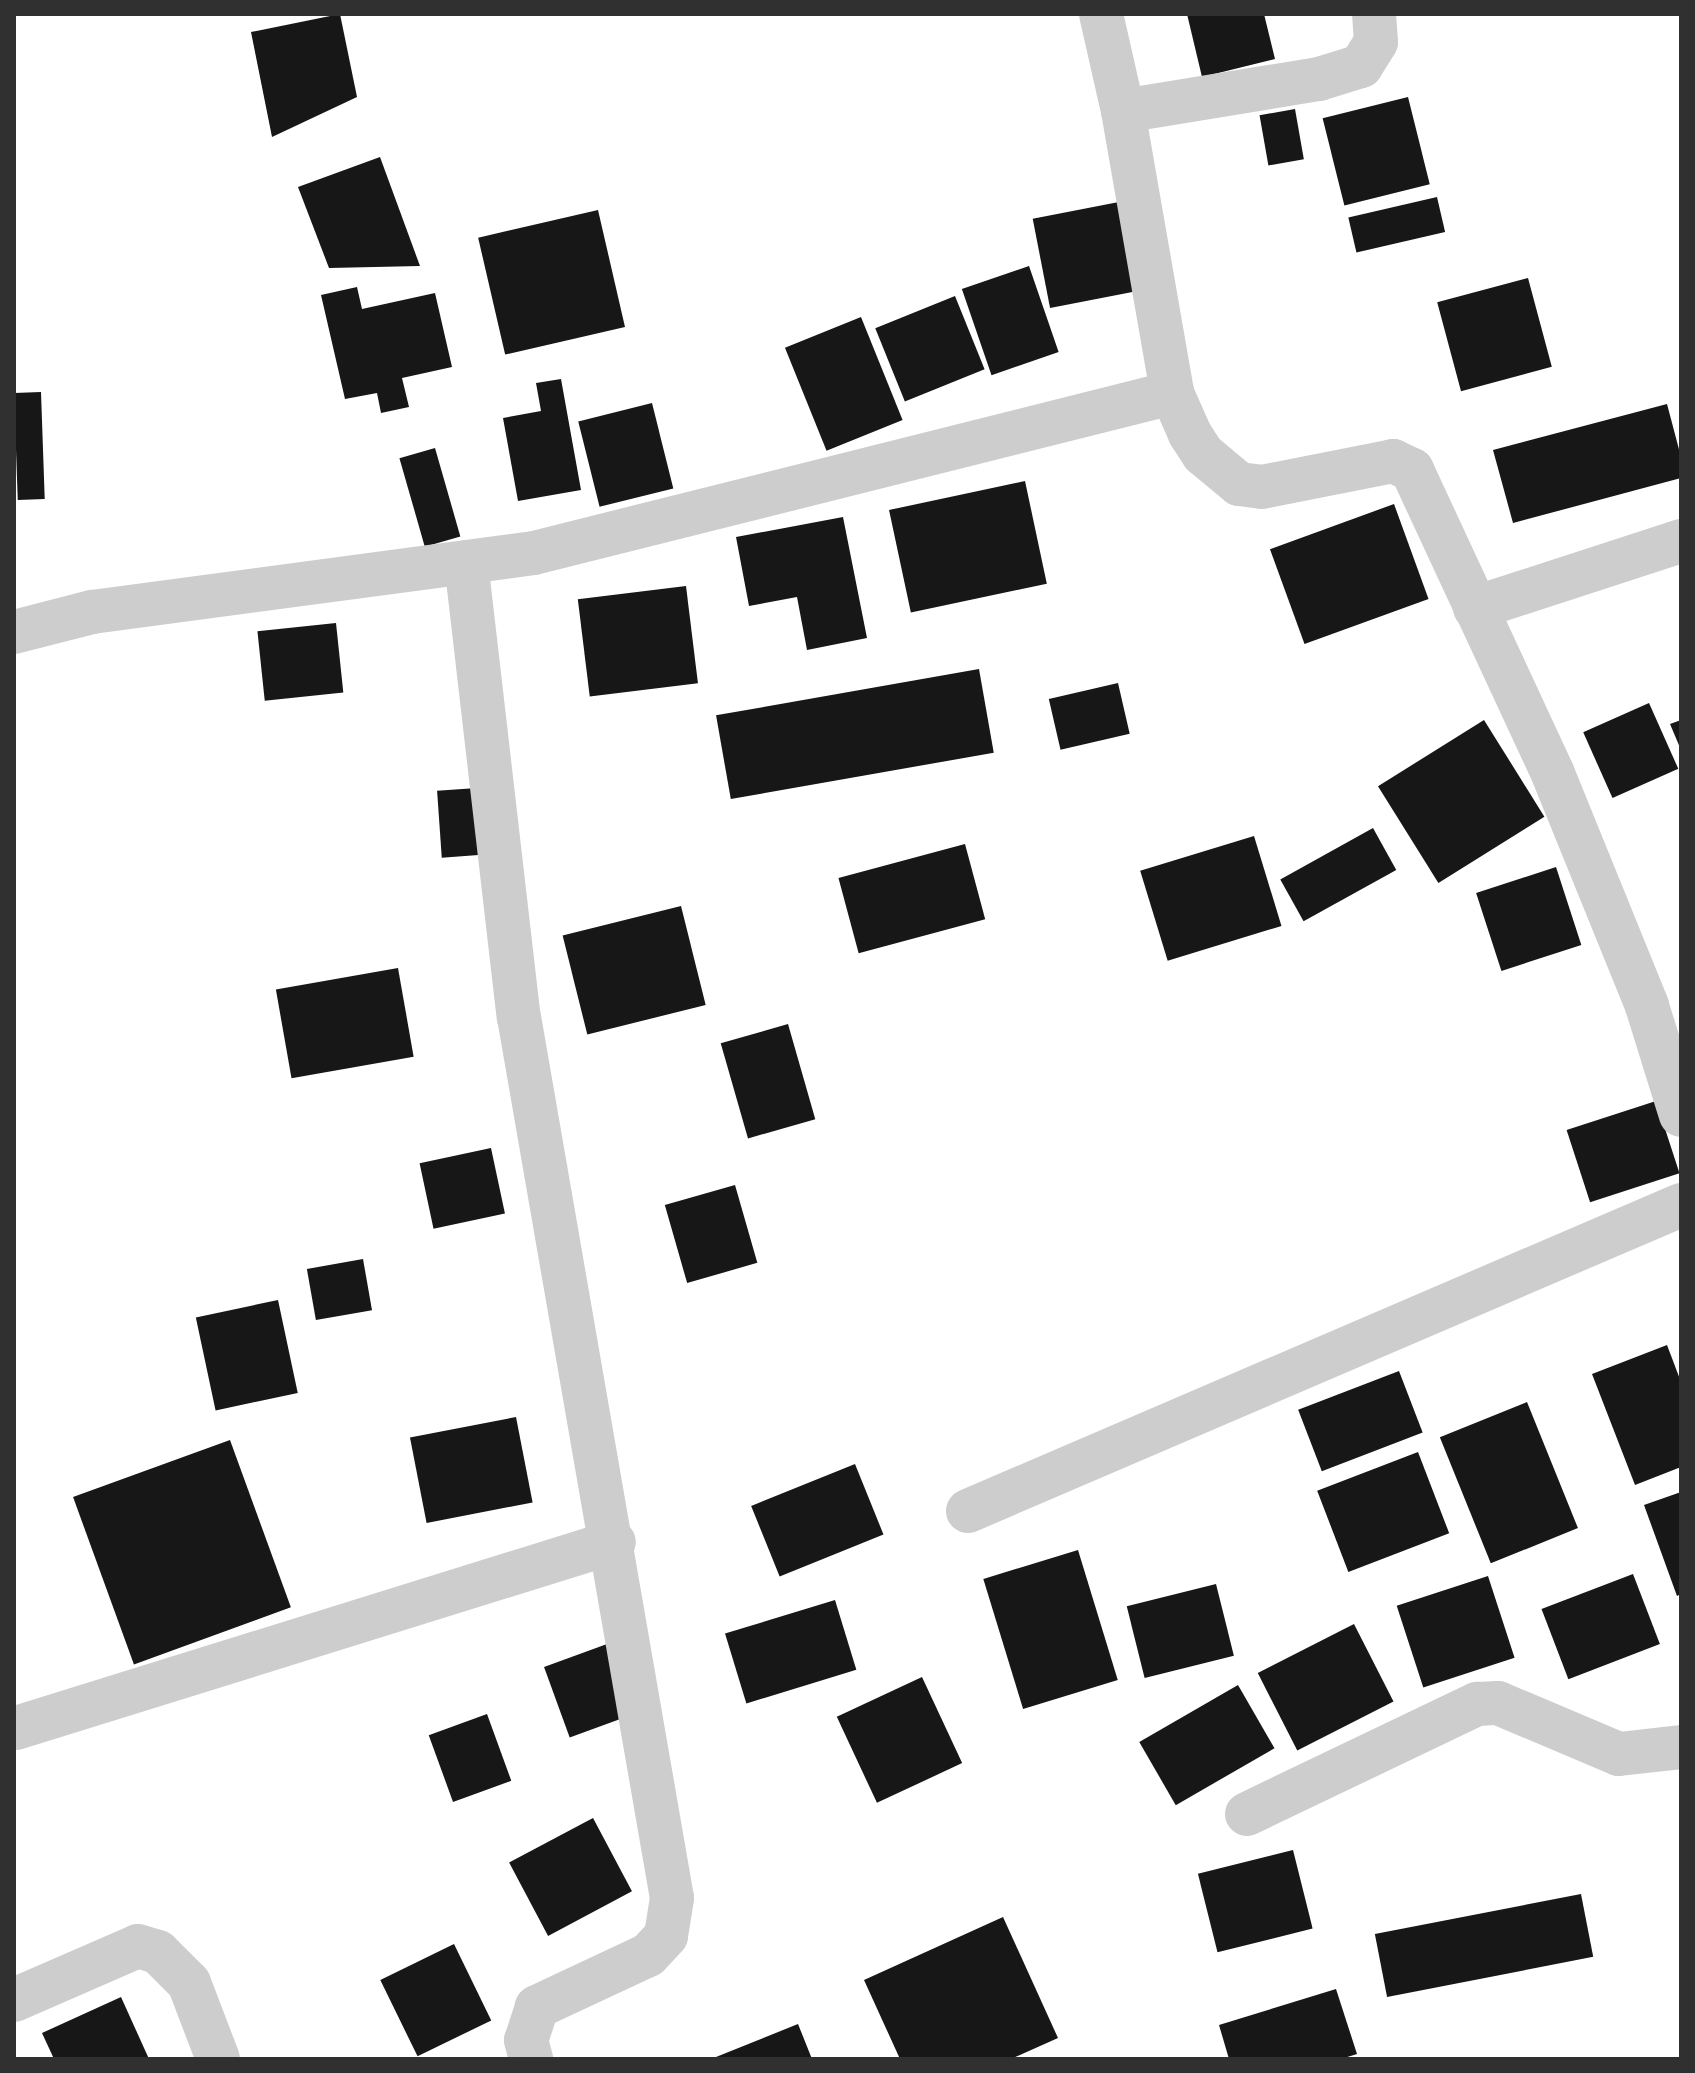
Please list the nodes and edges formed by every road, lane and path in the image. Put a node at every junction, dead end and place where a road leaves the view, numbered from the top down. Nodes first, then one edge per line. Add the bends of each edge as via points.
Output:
1 (1101, 14) edge
2 (1374, 14) edge
3 (1123, 111) junction
4 (1172, 393) junction
5 (1681, 541) edge
6 (466, 562) junction
7 (1475, 608) junction
8 (14, 632) edge
9 (1681, 1115) edge
10 (1681, 1205) edge
11 (968, 1511) dead end
12 (614, 1542) junction
13 (16, 1728) edge
14 (1681, 1747) edge
15 (1247, 1814) dead end
16 (14, 2000) edge
17 (218, 2059) edge
18 (531, 2059) edge

1 - 3 street
2 - 3 street via 1376,42 1361,66 1319,79
3 - 4 street
4 - 6 street via 534,553
4 - 7 street via 1203,454 1239,484 1262,487 1403,463 1421,485
5 - 7 street
6 - 8 street via 92,612
6 - 12 street via 519,1017
7 - 9 street via 1553,774 1647,1006
10 - 11 street
12 - 13 street
12 - 18 street via 672,1918 666,1936 648,1955 537,2007 526,2040
14 - 15 street via 1619,1754 1509,1707 1477,1704
16 - 17 street via 138,1946 158,1952 189,1983

